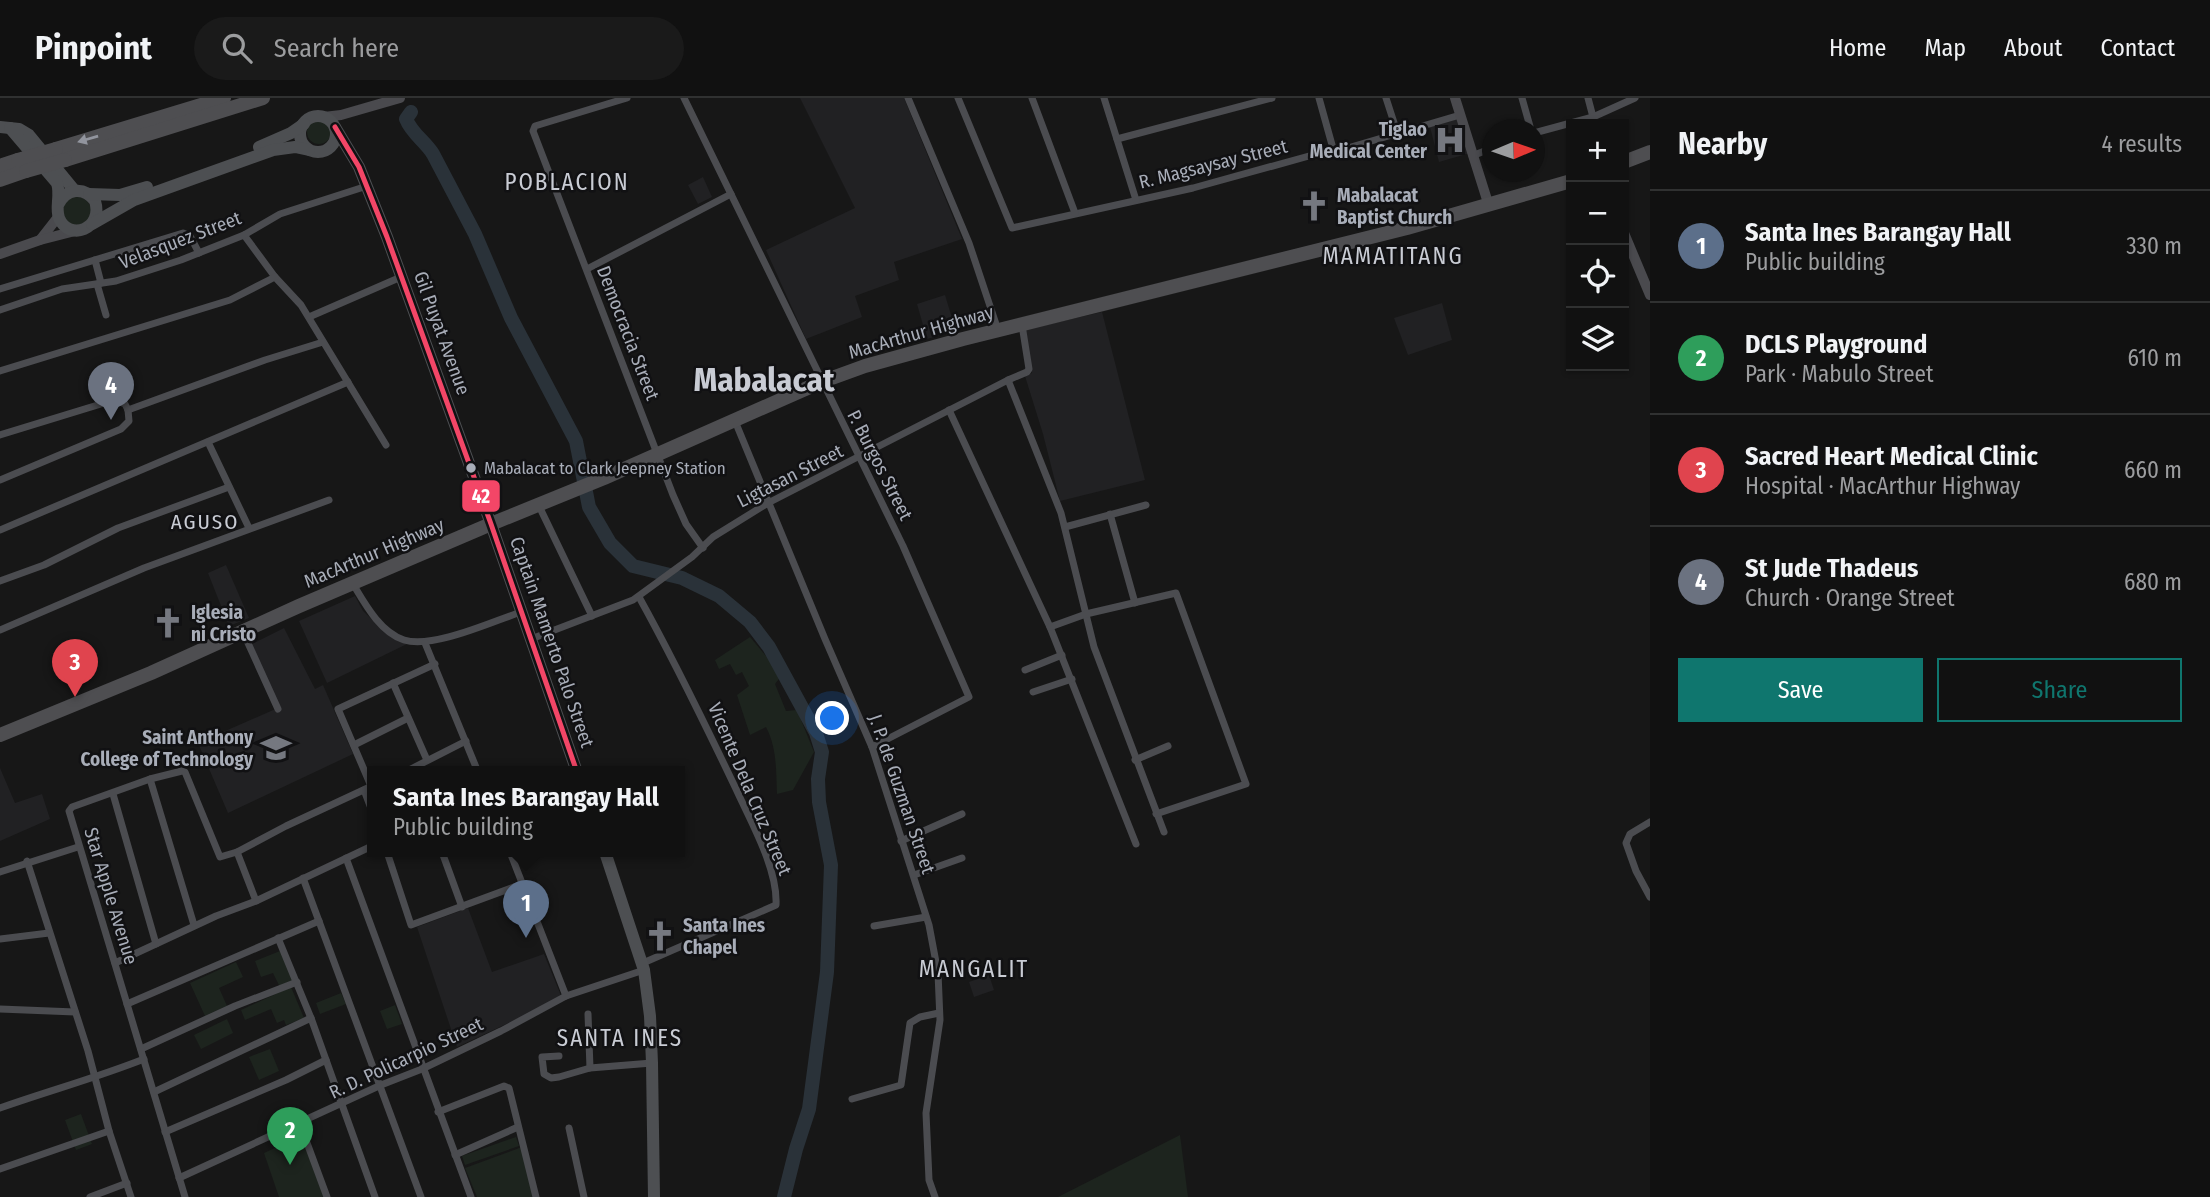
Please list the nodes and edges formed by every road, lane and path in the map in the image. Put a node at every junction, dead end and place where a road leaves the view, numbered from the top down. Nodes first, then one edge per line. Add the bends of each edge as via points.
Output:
1 (224, 98) edge
2 (263, 98) edge
3 (400, 98) edge
4 (628, 98) edge
5 (684, 98) edge
6 (908, 98) edge
7 (958, 98) edge
8 (1032, 98) edge
9 (1104, 98) edge
10 (1272, 98) edge
11 (1320, 98) edge
12 (1386, 98) edge
13 (1455, 98) edge
14 (1522, 98) edge
15 (1588, 98) edge
16 (1635, 98) edge
17 (1618, 102) edge
18 (1460, 115) junction
19 (1593, 117) junction
20 (336, 119) junction
21 (1529, 119) edge
22 (304, 124) junction
23 (5, 127) edge
24 (1545, 128) edge
25 (1398, 135) junction
26 (1117, 139) junction
27 (309, 150) junction
28 (327, 150) junction
29 (1334, 152) junction
30 (1482, 152) edge
31 (1650, 152) edge
32 (60, 154) junction
33 (1472, 156) junction
34 (352, 157) junction
35 (1629, 160) edge
36 (0, 166) edge
37 (22, 166) junction
38 (0, 180) edge
39 (1568, 182) edge
40 (367, 186) junction
41 (75, 191) junction
42 (89, 194) junction
43 (731, 194) junction
44 (1136, 200) junction
45 (1489, 206) junction
46 (58, 211) junction
47 (1075, 213) junction
48 (92, 224) junction
49 (79, 230) junction
50 (244, 235) junction
51 (40, 240) junction
52 (1629, 245) edge
53 (199, 253) junction
54 (0, 254) edge
55 (95, 260) junction
56 (587, 269) junction
57 (275, 277) junction
58 (401, 277) junction
59 (99, 284) junction
60 (0, 289) edge
61 (1650, 295) edge
62 (0, 310) edge
63 (106, 315) dead end
64 (309, 317) junction
65 (1022, 323) junction
66 (998, 330) junction
67 (323, 342) junction
68 (0, 371) edge
69 (1008, 380) junction
70 (348, 382) junction
71 (821, 382) junction
72 (128, 410) junction
73 (949, 410) junction
74 (735, 420) junction
75 (0, 435) edge
76 (208, 442) junction
77 (386, 445) dead end
78 (658, 454) junction
79 (858, 459) junction
80 (0, 480) edge
81 (229, 487) junction
82 (329, 500) dead end
83 (768, 503) junction
84 (1146, 505) dead end
85 (539, 506) junction
86 (1110, 514) junction
87 (491, 524) junction
88 (1065, 527) junction
89 (249, 528) junction
90 (0, 530) edge
91 (702, 548) junction
92 (0, 581) edge
93 (354, 584) junction
94 (639, 597) junction
95 (1135, 603) junction
96 (521, 612) junction
97 (1086, 614) junction
98 (592, 616) junction
99 (1050, 627) junction
100 (0, 629) edge
101 (243, 632) junction
102 (531, 639) junction
103 (425, 643) junction
104 (1062, 655) junction
105 (435, 664) junction
106 (1025, 670) dead end
107 (1072, 679) junction
108 (393, 683) junction
109 (1033, 692) dead end
110 (278, 709) dead end
111 (408, 718) junction
112 (0, 735) edge
113 (466, 741) junction
114 (354, 745) junction
115 (1168, 746) dead end
116 (872, 747) junction
117 (427, 760) junction
118 (1135, 760) junction
119 (418, 766) edge
120 (476, 766) edge
121 (576, 766) edge
122 (150, 779) junction
123 (367, 781) edge
124 (367, 788) edge
125 (113, 794) junction
126 (962, 814) dead end
127 (1156, 814) junction
128 (1650, 822) edge
129 (1164, 832) dead end
130 (901, 841) junction
131 (1136, 844) dead end
132 (78, 847) junction
133 (367, 848) edge
134 (237, 852) junction
135 (389, 857) edge
136 (444, 857) edge
137 (512, 857) edge
138 (607, 857) edge
139 (346, 858) junction
140 (962, 858) dead end
141 (27, 861) junction
142 (0, 872) edge
143 (914, 875) junction
144 (303, 878) junction
145 (522, 884) junction
146 (1650, 897) edge
147 (256, 901) junction
148 (462, 907) junction
149 (926, 917) junction
150 (319, 921) junction
151 (194, 926) junction
152 (874, 926) dead end
153 (49, 933) junction
154 (278, 938) junction
155 (0, 939) edge
156 (156, 944) junction
157 (115, 963) junction
158 (643, 966) junction
159 (297, 982) junction
160 (566, 996) junction
161 (127, 1004) junction
162 (0, 1009) edge
163 (75, 1012) junction
164 (939, 1013) junction
165 (588, 1014) dead end
166 (311, 1018) junction
167 (141, 1049) junction
168 (559, 1056) dead end
169 (144, 1059) junction
170 (326, 1060) junction
171 (652, 1063) junction
172 (590, 1068) junction
173 (422, 1069) junction
174 (95, 1079) junction
175 (381, 1085) junction
176 (153, 1092) junction
177 (852, 1099) dead end
178 (342, 1104) junction
179 (0, 1108) edge
180 (438, 1112) junction
181 (300, 1124) junction
182 (518, 1127) junction
183 (569, 1128) dead end
184 (109, 1131) junction
185 (165, 1132) junction
186 (455, 1155) junction
187 (0, 1169) edge
188 (179, 1178) junction
189 (127, 1183) junction
190 (90, 1197) edge
191 (131, 1197) edge
192 (185, 1197) edge
193 (327, 1197) edge
194 (375, 1197) edge
195 (421, 1197) edge
196 (471, 1197) edge
197 (536, 1197) edge
198 (584, 1197) edge
199 (654, 1197) edge
200 (935, 1197) edge

1 -> 32 highway
2 - 32 highway
3 - 20 main road
4 - 56 street, Democracia Street via 535,126 533,131
5 - 43 street, P. Burgos Street
6 - 66 street via 969,243
7 - 47 street, R. Magsaysay Street via 1012,228
8 - 47 street
9 - 26 street
10 - 26 street
11 - 29 street
12 - 25 street
13 - 18 main road
14 - 21 street
15 - 19 street
16 - 17 street
17 - 19 street
18 - 25 street, R. Magsaysay Street
18 - 33 main road
19 - 24 street
20 - 22 main road via 313,117
20 - 28 main road via 335,138
20 - 34 main road, Gil Puyat Avenue
22 - 27 main road via 301,138
22 - 42 main road via 274,142 133,192
23 - 41 main road via 25,132
23 - 46 main road via 57,183
25 - 29 street, R. Magsaysay Street
26 - 44 street
27 - 28 main road
27 - 48 main road via 273,150 134,200
28 - 34 main road via 340,150
29 - 44 street, R. Magsaysay Street
30 - 33 street
31 - 35 highway
32 - 37 highway, bridge
33 - 45 main road
34 - 40 main road, Gil Puyat Avenue
36 - 37 highway
37 - 38 highway
39 - 45 highway, MacArthur Highway
40 - 50 street, Velasquez Street via 279,214
40 - 58 main road, Gil Puyat Avenue
41 - 42 main road
41 - 46 main road via 63,197
42 - 48 main road via 97,211
43 - 56 street
43 - 71 street, P. Burgos Street
44 - 47 street, R. Magsaysay Street
45 - 65 highway, MacArthur Highway
46 - 49 main road via 66,227
46 - 51 main road
48 - 49 main road
49 - 51 main road
50 - 53 street, Velasquez Street
50 - 57 street
51 - 54 main road
52 - 61 main road
53 - 55 street via 190,236 183,233
53 - 59 street, Velasquez Street
55 - 59 street
55 - 60 street
56 - 78 street, Democracia Street
57 - 64 street
57 - 68 street via 230,300
58 - 64 street
58 - 87 main road, Gil Puyat Avenue
59 - 62 street, Velasquez Street via 62,289
59 - 63 street
64 - 67 street
65 - 66 highway, MacArthur Highway
65 - 69 street, Ligtasan Street via 1029,369
66 - 71 highway, MacArthur Highway
67 - 70 street
67 - 72 street
69 - 73 street, Ligtasan Street
69 - 88 street
70 - 76 street
70 - 77 street
71 - 74 highway, MacArthur Highway
71 - 79 street, P. Burgos Street
72 - 75 street via 114,400
72 - 80 street via 129,421 121,429
73 - 79 street, Ligtasan Street
73 - 99 street
74 - 78 highway, MacArthur Highway
74 - 83 street, J. P. de Guzman Street
76 - 81 street
76 - 90 street
78 - 85 highway, MacArthur Highway
78 - 91 street, Democracia Street via 686,524
79 - 83 street, Ligtasan Street
79 - 116 street, P. Burgos Street via 903,546 969,697
81 - 89 street
81 - 92 street via 118,528
82 - 89 street
83 - 91 street, Ligtasan Street
83 - 116 street, J. P. de Guzman Street
84 - 86 street
85 - 87 highway, MacArthur Highway
85 - 98 street
86 - 88 street
86 - 95 street
87 - 93 highway, MacArthur Highway
87 - 96 main road, Captain Mamerto Palo Street
88 - 97 street
89 - 100 street
91 - 94 street, Ligtasan Street
93 - 101 highway, MacArthur Highway
93 - 103 street via 369,610 397,637
94 - 98 street, Ligtasan Street
94 - 158 street, Vicente Dela Cruz Street via 743,805 770,866 777,896 776,905
95 - 97 street
95 - 127 street via 1176,593 1246,783
96 - 102 main road, Captain Mamerto Palo Street
96 - 103 street
97 - 99 street
97 - 118 street
98 - 102 street, Ligtasan Street
99 - 104 street
101 - 110 street
101 - 112 highway, MacArthur Highway
102 - 121 main road, Captain Mamerto Palo Street
103 - 105 street
104 - 106 street
104 - 107 street
105 - 108 street
105 - 113 street
107 - 109 street
107 - 131 street
108 - 111 street
108 - 114 street via 338,709
111 - 114 street
111 - 117 street
113 - 117 street
113 - 120 street
114 - 123 street
115 - 118 street
116 - 130 street, J. P. de Guzman Street
117 - 119 street
118 - 127 street
122 - 125 street, Star Apple Avenue
122 - 134 street, Star Apple Avenue via 185,772 220,856
122 - 151 street
124 - 134 street
125 - 132 street, Star Apple Avenue via 72,807 69,815
125 - 156 street
126 - 130 street
127 - 129 street
128 - 146 street via 1630,834 1626,843
130 - 143 street, J. P. de Guzman Street
132 - 141 street
132 - 157 street, Star Apple Avenue
133 - 139 street
134 - 147 street
135 - 148 street via 411,925
136 - 148 street
137 - 145 street
138 - 158 main road
139 - 144 street
139 - 173 street
140 - 143 street
141 - 142 street
141 - 153 street
143 - 149 street, J. P. de Guzman Street
144 - 147 street
144 - 150 street
145 - 148 street
145 - 160 street
147 - 151 street
149 - 152 street
149 - 164 street, J. P. de Guzman Street via 938,973
150 - 154 street
150 - 175 street
151 - 156 street
153 - 155 street
153 - 163 street
154 - 159 street
154 - 161 street
156 - 157 street
157 - 161 street, Star Apple Avenue
158 - 160 street, R. D. Policarpio Street
158 - 171 main road
159 - 166 street
159 - 167 street
160 - 173 street, R. D. Policarpio Street
161 - 167 street, Star Apple Avenue
162 - 163 street
163 - 174 street
164 - 177 street via 910,1023 901,1085
164 - 200 street, J. P. de Guzman Street via 926,1113 929,1180
165 - 172 street
166 - 170 street
166 - 176 street
167 - 169 street, Star Apple Avenue
168 - 172 street via 542,1057 544,1073 551,1078
169 - 174 street
169 - 176 street, Star Apple Avenue
170 - 178 street
170 - 185 street
171 - 172 street
171 - 199 main road
173 - 175 street, R. D. Policarpio Street
173 - 180 street
174 - 179 street
174 - 184 street
175 - 178 street, R. D. Policarpio Street
175 - 195 street
176 - 185 street, Star Apple Avenue
178 - 181 street, R. D. Policarpio Street
178 - 194 street
180 - 182 street via 507,1086
180 - 186 street
181 - 188 street, R. D. Policarpio Street
181 - 193 street
182 - 186 street
182 - 197 street
183 - 198 street
184 - 187 street
184 - 189 street
185 - 188 street, Star Apple Avenue
186 - 196 street
188 - 192 street, Star Apple Avenue
189 - 190 street
189 - 191 street

